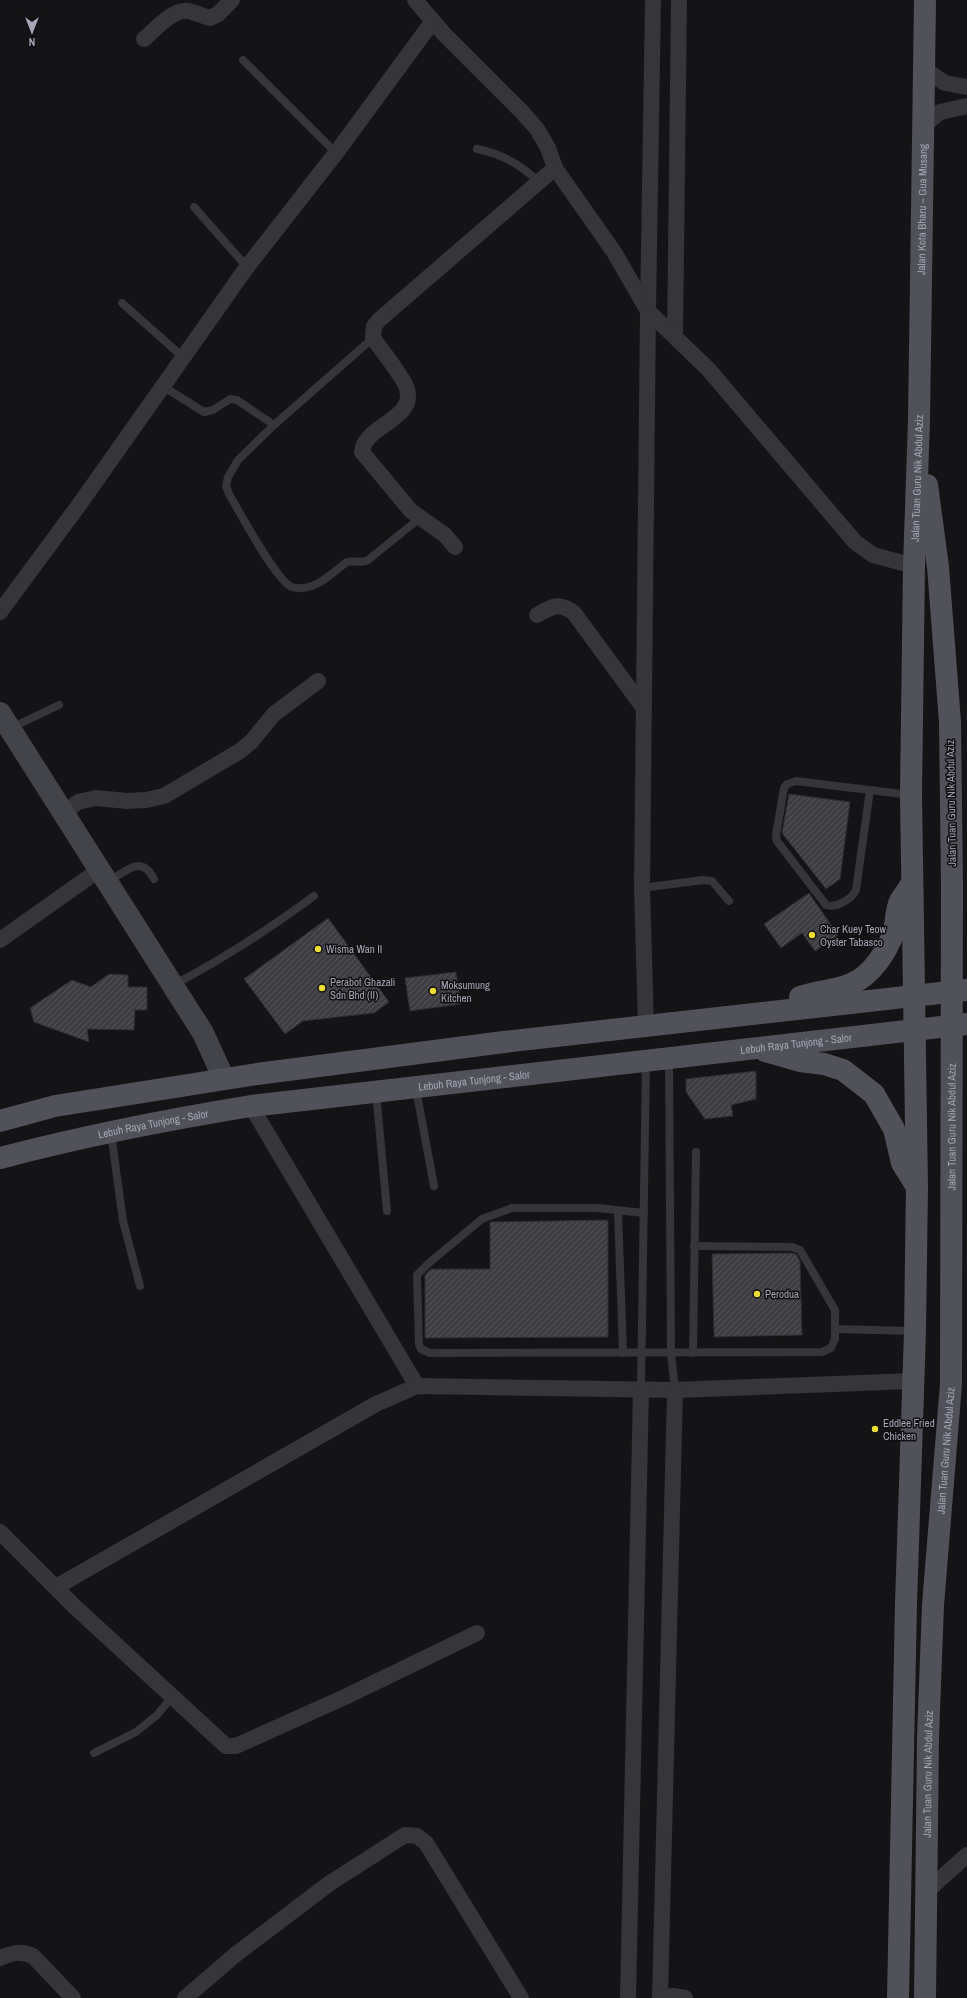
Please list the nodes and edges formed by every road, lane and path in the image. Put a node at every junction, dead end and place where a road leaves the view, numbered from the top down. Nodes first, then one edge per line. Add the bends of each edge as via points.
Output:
1 (232, 0) edge
2 (415, 0) edge
3 (653, 0) edge
4 (680, 0) edge
5 (925, 0) edge
6 (433, 21) junction
7 (144, 39) dead end
8 (243, 60) dead end
9 (924, 69) junction
10 (966, 87) edge
11 (966, 106) edge
12 (924, 125) junction
13 (477, 149) dead end
14 (336, 153) junction
15 (555, 168) junction
16 (538, 181) junction
17 (194, 207) dead end
18 (247, 267) junction
19 (122, 303) dead end
20 (652, 315) junction
21 (672, 334) junction
22 (373, 338) junction
23 (184, 358) junction
24 (164, 387) junction
25 (919, 420) junction
26 (274, 425) junction
27 (420, 518) junction
28 (455, 547) dead end
29 (914, 566) junction
30 (0, 612) edge
31 (538, 615) dead end
32 (318, 681) dead end
33 (59, 705) dead end
34 (643, 707) junction
35 (5, 721) edge
36 (870, 790) junction
37 (910, 795) junction
38 (64, 813) junction
39 (103, 877) junction
40 (154, 879) dead end
41 (913, 882) junction
42 (952, 885) junction
43 (642, 888) junction
44 (314, 896) dead end
45 (729, 901) dead end
46 (967, 906) edge
47 (0, 940) edge
48 (172, 985) junction
49 (959, 991) edge
50 (914, 996) junction
51 (758, 1012) junction
52 (959, 1024) edge
53 (646, 1026) junction
54 (914, 1029) junction
55 (755, 1048) junction
56 (669, 1058) junction
57 (646, 1060) junction
58 (224, 1079) junction
59 (416, 1087) junction
60 (376, 1091) junction
61 (250, 1106) junction
62 (0, 1121) edge
63 (111, 1130) junction
64 (696, 1152) dead end
65 (0, 1158) edge
66 (967, 1164) edge
67 (434, 1186) dead end
68 (917, 1187) junction
69 (951, 1189) junction
70 (387, 1211) dead end
71 (618, 1211) junction
72 (644, 1213) junction
73 (694, 1246) junction
74 (140, 1286) dead end
75 (835, 1329) junction
76 (915, 1331) junction
77 (623, 1353) junction
78 (643, 1353) junction
79 (671, 1353) junction
80 (693, 1353) junction
81 (912, 1381) junction
82 (417, 1386) junction
83 (641, 1389) junction
84 (674, 1390) junction
85 (0, 1532) edge
86 (56, 1587) junction
87 (477, 1633) dead end
88 (172, 1696) junction
89 (94, 1753) dead end
90 (967, 1855) edge
91 (926, 1892) junction
92 (0, 1958) edge
93 (73, 1998) edge
94 (185, 1998) edge
95 (520, 1998) edge
96 (628, 1998) edge
97 (660, 1998) edge
98 (685, 1998) edge
99 (898, 1998) edge
100 (925, 1998) edge

1 - 7 street via 210,18 181,11
2 - 6 street
3 - 20 street
4 - 21 street
5 - 9 main road, Jalan Kota Bharu – Gua Musang
6 - 14 street
6 - 15 street via 538,129
8 - 14 lane
9 - 10 street via 944,83
9 - 12 main road, Jalan Kota Bharu – Gua Musang
10 - 11 street
11 - 12 street via 940,112
12 - 25 main road, Jalan Kota Bharu – Gua Musang
13 - 16 lane via 494,152 508,159 521,166
14 - 18 street
15 - 16 street
15 - 20 street via 614,252
16 - 22 street via 379,320 374,326
17 - 18 lane
18 - 23 street
19 - 23 lane
20 - 21 street
20 - 34 street
21 - 29 street via 709,370 854,542 874,555
22 - 26 lane
22 - 27 street via 407,388 408,399 402,411 366,440 362,452 411,512
23 - 24 street
24 - 26 lane via 204,412 213,410 230,399 237,400
24 - 30 street
25 - 29 main road, Jalan Tuan Guru Nik Abdul Aziz
25 - 42 main road, Jalan Tuan Guru Nik Abdul Aziz via 938,567 948,706
26 - 27 lane via 238,460 226,486 228,494 269,560 290,586 303,589 313,586 347,562 363,563
27 - 28 street via 445,535
29 - 37 main road, Jalan Tuan Guru Nik Abdul Aziz
31 - 34 street via 552,606 565,606 574,613
32 - 38 street via 274,714 251,742 164,796 127,801 96,798 78,802
33 - 35 lane
34 - 43 street
35 - 38 main road
36 - 36 lane via 796,781 784,788 777,841 826,905 840,904 856,890
36 - 37 lane
37 - 41 main road, Jalan Tuan Guru Nik Abdul Aziz
38 - 39 main road
39 - 40 lane via 139,865 149,870
39 - 47 street
39 - 48 main road
41 - 50 main road, Jalan Tuan Guru Nik Abdul Aziz
41 - 51 main road via 900,902 894,932 882,956 860,980 849,985 806,994
42 - 46 main road
42 - 49 main road, Jalan Tuan Guru Nik Abdul Aziz
43 - 45 lane via 712,881
43 - 53 street
44 - 48 lane via 276,924 202,970
48 - 58 main road via 203,1033
49 - 50 main road
49 - 52 main road, Jalan Tuan Guru Nik Abdul Aziz
50 - 51 main road
50 - 54 main road, Jalan Tuan Guru Nik Abdul Aziz
51 - 53 main road
52 - 54 main road, Lebuh Raya Tunjong - Salor
52 - 69 main road, Jalan Tuan Guru Nik Abdul Aziz
53 - 58 main road
54 - 55 main road, Lebuh Raya Tunjong - Salor
54 - 68 main road, Jalan Tuan Guru Nik Abdul Aziz
55 - 56 main road, Lebuh Raya Tunjong - Salor
55 - 68 main road via 842,1070 874,1094 894,1129 902,1163
56 - 57 main road, Lebuh Raya Tunjong - Salor
56 - 79 lane
57 - 59 main road, Lebuh Raya Tunjong - Salor
57 - 72 lane
58 - 62 main road via 55,1106
59 - 60 main road, Lebuh Raya Tunjong - Salor
59 - 67 lane
60 - 61 main road, Lebuh Raya Tunjong - Salor
60 - 70 lane
61 - 63 main road, Lebuh Raya Tunjong - Salor
61 - 82 street
63 - 65 main road, Lebuh Raya Tunjong - Salor
63 - 74 lane via 123,1221
64 - 73 lane
66 - 69 main road
68 - 76 main road, Jalan Tuan Guru Nik Abdul Aziz
69 - 91 main road, Jalan Tuan Guru Nik Abdul Aziz via 951,1384 932,1605
71 - 72 lane
71 - 77 lane
71 - 77 lane via 597,1208 512,1208 482,1220 417,1275 417,1341 421,1350 430,1353
72 - 78 lane
73 - 75 lane via 792,1247 800,1250 834,1307
73 - 80 lane
75 - 76 lane
75 - 80 lane via 834,1344 822,1352
76 - 81 main road, Jalan Tuan Guru Nik Abdul Aziz
77 - 78 lane
78 - 79 lane
78 - 83 lane
79 - 80 lane
79 - 84 lane
81 - 84 street
81 - 99 main road, Jalan Tuan Guru Nik Abdul Aziz
82 - 83 street
82 - 86 street via 376,1404
83 - 84 street
83 - 96 street
84 - 97 street
85 - 86 street
86 - 88 street
87 - 88 street via 347,1696 231,1747 222,1743
88 - 89 lane via 157,1715 136,1732
90 - 91 street
91 - 100 main road, Jalan Tuan Guru Nik Abdul Aziz
92 - 93 street via 14,1952 24,1952 33,1956
94 - 95 street via 235,1955 330,1883 405,1835 417,1836 426,1844
97 - 98 street

